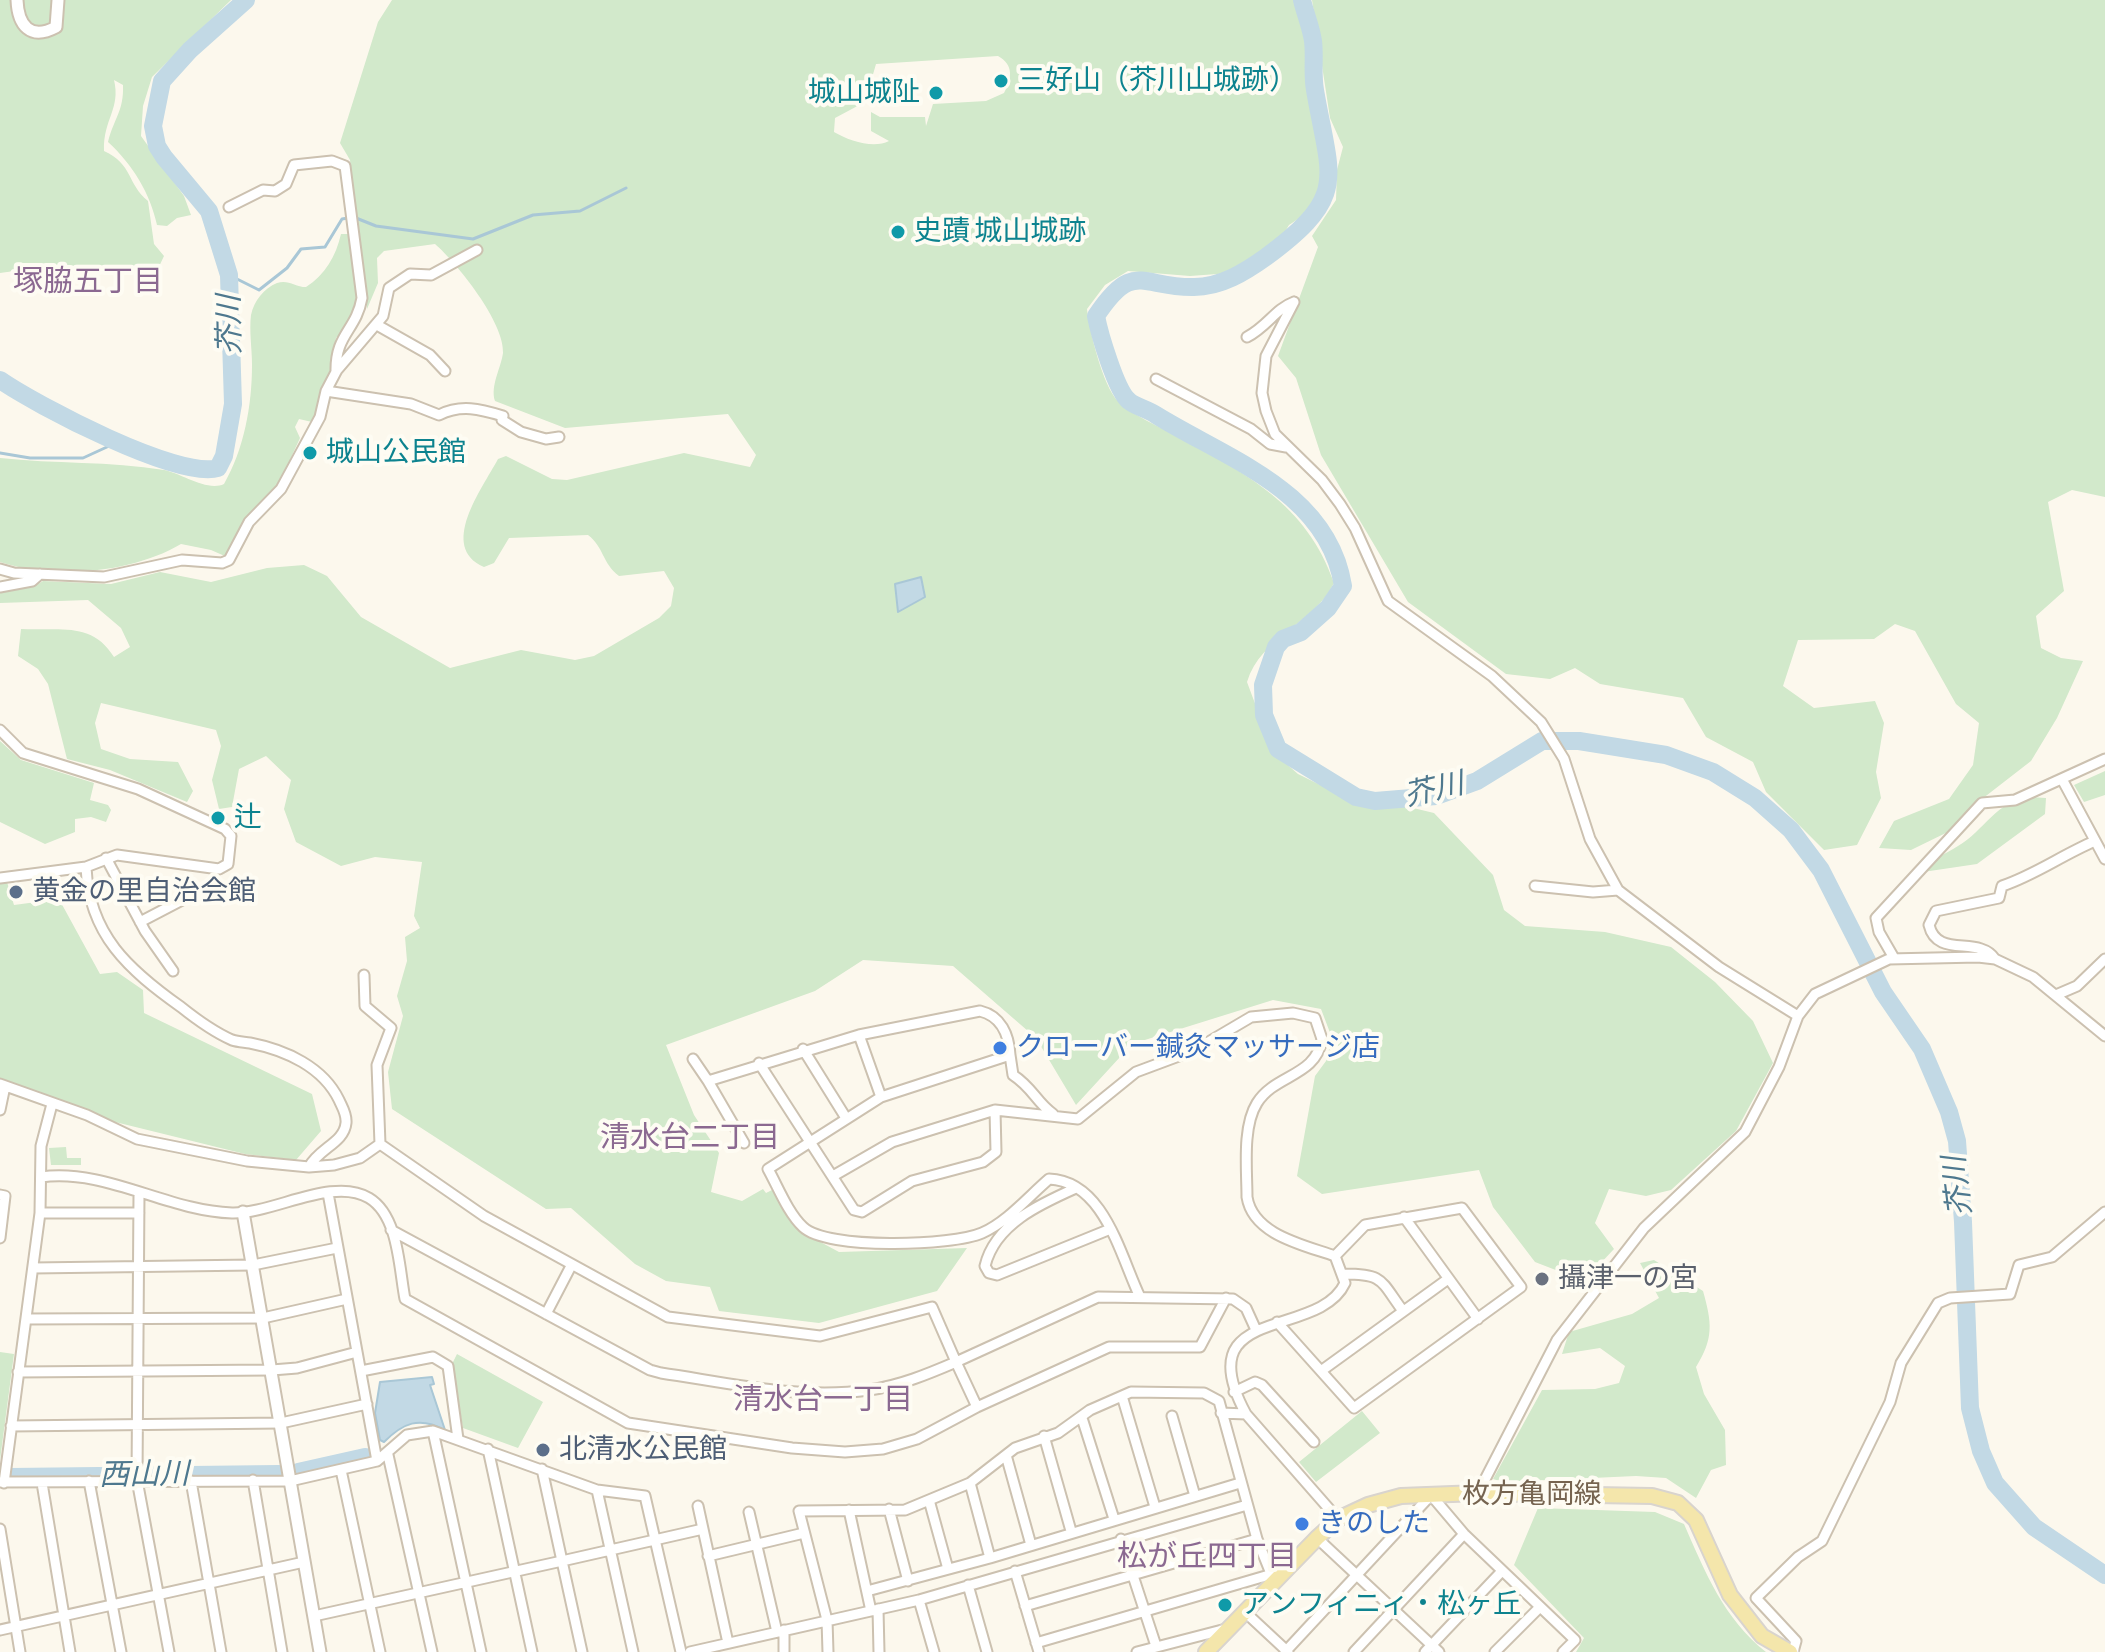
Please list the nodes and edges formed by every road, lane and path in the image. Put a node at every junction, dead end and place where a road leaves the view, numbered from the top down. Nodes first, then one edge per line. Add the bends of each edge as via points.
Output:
1 (17, 0) edge
2 (58, 0) edge
3 (229, 207) dead end
4 (477, 250) dead end
5 (377, 325) junction
6 (1247, 337) dead end
7 (445, 371) dead end
8 (336, 372) junction
9 (1156, 379) dead end
10 (326, 391) junction
11 (559, 437) dead end
12 (1286, 447) junction
13 (0, 569) edge
14 (40, 574) junction
15 (0, 587) edge
16 (0, 730) edge
17 (2105, 759) edge
18 (2063, 781) junction
19 (2095, 841) junction
20 (106, 858) junction
21 (2105, 859) edge
22 (86, 867) junction
23 (0, 878) edge
24 (1535, 886) dead end
25 (1618, 890) junction
26 (186, 898) dead end
27 (140, 922) junction
28 (1891, 959) junction
29 (1995, 959) junction
30 (2105, 959) edge
31 (173, 971) dead end
32 (364, 975) dead end
33 (2056, 995) junction
34 (1798, 1016) junction
35 (859, 1035) junction
36 (2105, 1036) edge
37 (803, 1049) junction
38 (1010, 1055) junction
39 (693, 1059) dead end
40 (759, 1063) junction
41 (708, 1081) junction
42 (3, 1085) edge
43 (881, 1097) junction
44 (52, 1104) junction
45 (0, 1110) edge
46 (995, 1110) junction
47 (1056, 1115) junction
48 (846, 1118) junction
49 (808, 1141) junction
50 (744, 1143) dead end
51 (380, 1144) junction
52 (309, 1167) junction
53 (833, 1176) junction
54 (41, 1177) junction
55 (1076, 1188) junction
56 (328, 1193) junction
57 (139, 1194) junction
58 (0, 1195) edge
59 (243, 1212) junction
60 (2105, 1212) edge
61 (40, 1213) junction
62 (139, 1213) junction
63 (1404, 1217) junction
64 (391, 1230) junction
65 (1108, 1230) junction
66 (0, 1238) edge
67 (337, 1248) junction
68 (1335, 1256) junction
69 (253, 1265) junction
70 (571, 1266) junction
71 (138, 1267) junction
72 (33, 1268) junction
73 (1344, 1274) junction
74 (1448, 1279) junction
75 (1140, 1297) junction
76 (1226, 1298) junction
77 (347, 1299) junction
78 (1403, 1311) junction
79 (546, 1314) junction
80 (263, 1318) junction
81 (26, 1319) junction
82 (137, 1319) junction
83 (1478, 1319) junction
84 (1277, 1322) junction
85 (1256, 1330) junction
86 (357, 1352) junction
87 (956, 1362) junction
88 (272, 1370) junction
89 (361, 1371) junction
90 (1321, 1371) junction
91 (18, 1372) junction
92 (137, 1372) junction
93 (1234, 1392) junction
94 (1122, 1396) junction
95 (367, 1404) junction
96 (977, 1407) junction
97 (1221, 1413) junction
98 (1246, 1414) junction
99 (1172, 1416) dead end
100 (1082, 1418) junction
101 (136, 1423) junction
102 (281, 1423) junction
103 (11, 1426) junction
104 (433, 1431) junction
105 (1044, 1436) junction
106 (458, 1439) junction
107 (1314, 1442) dead end
108 (488, 1449) junction
109 (388, 1455) junction
110 (1006, 1455) junction
111 (377, 1461) junction
112 (542, 1469) junction
113 (341, 1470) junction
114 (137, 1480) junction
115 (253, 1480) junction
116 (89, 1481) junction
117 (191, 1481) junction
118 (290, 1481) junction
119 (2, 1482) edge
120 (42, 1483) junction
121 (970, 1483) junction
122 (1240, 1483) junction
123 (597, 1490) junction
124 (1478, 1493) junction
125 (1431, 1495) junction
126 (1195, 1496) junction
127 (929, 1500) junction
128 (1247, 1505) junction
129 (698, 1506) dead end
130 (1155, 1507) junction
131 (889, 1509) junction
132 (849, 1510) junction
133 (749, 1512) dead end
134 (1114, 1519) junction
135 (1338, 1519) junction
136 (0, 1529) edge
137 (703, 1529) junction
138 (1071, 1531) junction
139 (804, 1533) junction
140 (1464, 1534) junction
141 (1317, 1538) junction
142 (656, 1539) junction
143 (1121, 1539) junction
144 (1257, 1539) junction
145 (756, 1545) junction
146 (1031, 1545) junction
147 (610, 1550) junction
148 (708, 1556) junction
149 (990, 1558) junction
150 (562, 1561) junction
151 (304, 1562) junction
152 (948, 1569) junction
153 (267, 1570) junction
154 (513, 1571) junction
155 (1015, 1571) junction
156 (1502, 1571) junction
157 (1357, 1575) junction
158 (1134, 1576) junction
159 (1272, 1578) junction
160 (466, 1581) junction
161 (908, 1581) junction
162 (208, 1584) junction
163 (968, 1585) junction
164 (418, 1591) junction
165 (867, 1591) junction
166 (157, 1594) junction
167 (919, 1600) junction
168 (370, 1601) junction
169 (112, 1603) junction
170 (1025, 1606) junction
171 (1540, 1607) junction
172 (1145, 1609) junction
173 (1393, 1609) junction
174 (874, 1610) junction
175 (1245, 1612) junction
176 (64, 1614) junction
177 (314, 1616) junction
178 (827, 1620) junction
179 (16, 1627) junction
180 (1228, 1628) junction
181 (0, 1630) edge
182 (780, 1631) junction
183 (733, 1645) edge
184 (1037, 1648) edge
185 (1146, 1650) edge
186 (1432, 1650) edge
187 (20, 1652) edge
188 (70, 1652) edge
189 (121, 1652) edge
190 (169, 1652) edge
191 (221, 1652) edge
192 (282, 1652) edge
193 (320, 1652) edge
194 (380, 1652) edge
195 (432, 1652) edge
196 (481, 1652) edge
197 (532, 1652) edge
198 (582, 1652) edge
199 (633, 1652) edge
200 (681, 1652) edge
201 (690, 1652) edge
202 (784, 1652) edge
203 (828, 1652) edge
204 (879, 1652) edge
205 (934, 1652) edge
206 (987, 1652) edge
207 (1206, 1652) edge
208 (1287, 1652) edge
209 (1354, 1652) edge
210 (1495, 1652) edge
211 (1563, 1652) edge
212 (1792, 1652) edge

1 - 2 street via 23,26 45,33 56,27
3 - 8 street via 286,184 294,165 332,161 345,166 354,255 363,284 359,316 336,347
4 - 5 street via 431,275 416,273 395,283
5 - 7 street via 430,355
5 - 8 street
6 - 12 street via 1294,302 1263,371 1266,411
8 - 10 street
9 - 12 street via 1270,444
10 - 11 street via 411,404 439,415 456,406 482,409 503,416 521,432
10 - 14 street via 320,417 281,489 249,522 229,560 182,560 113,576
12 - 25 street via 1340,504 1388,601 1492,676 1545,728 1564,759 1590,839
13 - 14 street
14 - 15 street via 32,581
16 - 20 street via 23,753 138,789 231,836 228,864 219,869 117,855
17 - 18 street
18 - 19 street
18 - 28 street via 2015,800 1982,803 1876,918
19 - 21 street
19 - 29 street via 2058,856 2033,876 2002,886 1999,898 1936,911 1931,934 1937,940 1977,947
20 - 22 street
20 - 27 street
22 - 23 street
22 - 52 street via 87,891 103,932 118,956 155,989 234,1041 253,1043 326,1076 346,1126 342,1138 317,1153
24 - 25 street
25 - 34 street via 1719,967
26 - 27 street
27 - 31 street
28 - 29 street
28 - 34 street via 1815,994
29 - 33 street
30 - 33 street via 2077,986
32 - 51 street via 365,1006 391,1028 377,1065
33 - 36 street
34 - 124 street via 1745,1132 1644,1228 1557,1340
35 - 37 street
35 - 38 street via 980,1011 1002,1025
35 - 43 street
37 - 40 street
37 - 48 street
38 - 43 street
38 - 47 street via 1013,1075 1034,1089 1040,1105
39 - 41 street
40 - 41 street
40 - 49 street
41 - 50 street
42 - 44 street
42 - 45 street
43 - 48 street
44 - 52 street via 137,1139 247,1161
44 - 54 street via 41,1146
46 - 47 street
46 - 53 street via 892,1142
46 - 53 street via 996,1152 990,1157 912,1181 862,1212 854,1210
47 - 68 street via 1078,1119 1136,1072 1195,1050 1251,1017 1293,1013 1315,1018 1322,1039 1312,1063 1274,1085 1253,1112 1247,1197 1249,1208 1267,1229
48 - 49 street
49 - 53 street
49 - 55 street via 768,1169 801,1226 819,1238 874,1243 966,1238 991,1229 1049,1179
51 - 52 street via 360,1158
51 - 70 street via 484,1216
54 - 57 street via 83,1176
54 - 61 street
55 - 65 street via 1097,1201
55 - 65 street via 1033,1207 1005,1232 988,1256 989,1273 997,1275
56 - 59 street
56 - 64 street via 350,1192 371,1199
56 - 67 street
57 - 59 street
57 - 62 street
58 - 66 street via 5,1196
59 - 69 street
60 - 212 street via 2052,1257 2019,1265 2010,1294 1938,1303 1901,1363 1890,1402 1822,1541 1756,1598 1796,1641
61 - 62 street
61 - 72 street
62 - 71 street
63 - 68 street via 1365,1225
63 - 74 street
63 - 83 street via 1462,1208 1521,1287
64 - 79 street
64 - 96 street via 405,1299 628,1423 845,1452 917,1439
65 - 75 street
67 - 69 street
67 - 77 street
68 - 73 street
69 - 71 street
69 - 80 street
70 - 79 street
70 - 87 street via 668,1317 801,1335 848,1331 932,1307
71 - 72 street
71 - 82 street
72 - 81 street
73 - 78 street via 1373,1274
73 - 84 street via 1335,1300
74 - 78 street
74 - 83 street
75 - 76 street
75 - 87 street via 1086,1301
76 - 85 street via 1246,1308
76 - 96 street via 1200,1347 1109,1347
77 - 80 street
77 - 86 street
78 - 90 street
79 - 87 street via 650,1370 808,1393 870,1390
80 - 82 street
80 - 88 street
81 - 82 street
81 - 91 street
82 - 92 street
83 - 90 street via 1354,1408
84 - 85 street
84 - 90 street
85 - 93 street via 1231,1363
86 - 88 street
86 - 89 street
87 - 96 street
88 - 92 street
88 - 102 street
89 - 95 street
89 - 106 street via 433,1357 448,1366
91 - 92 street
91 - 103 street
92 - 101 street
93 - 98 street
93 - 107 street via 1255,1382 1262,1385
94 - 97 street via 1204,1393 1219,1401
94 - 100 street
94 - 130 street
95 - 102 street
95 - 111 street
97 - 98 street
97 - 122 street
98 - 135 street
99 - 126 street
100 - 105 street
100 - 134 street
101 - 102 street
101 - 103 street
101 - 114 street
102 - 118 street
103 - 119 street
104 - 106 street
104 - 109 street via 407,1435
104 - 160 street
105 - 110 street
105 - 138 street
106 - 108 street
108 - 112 street
108 - 154 street
109 - 111 street
109 - 164 street
110 - 121 street
110 - 146 street
111 - 113 street
112 - 123 street
112 - 150 street
113 - 118 street
113 - 168 street
114 - 116 street
114 - 117 street
114 - 166 street
115 - 117 street
115 - 118 street
115 - 153 street
116 - 120 street
116 - 169 street
117 - 162 street
118 - 151 street
119 - 120 street
120 - 176 street
121 - 127 street
121 - 149 street
122 - 126 street
122 - 128 street
123 - 142 street via 645,1496
123 - 147 street
124 - 125 main road, 枚方亀岡線
124 - 212 main road, 枚方亀岡線 via 1652,1496 1678,1503 1696,1520 1730,1595 1762,1636
125 - 135 main road, 枚方亀岡線 via 1401,1496
125 - 140 street
125 - 157 street
126 - 130 street
127 - 131 street via 905,1510
127 - 152 street
128 - 143 street
128 - 144 street
129 - 137 street
130 - 134 street
131 - 132 street
131 - 161 street
132 - 139 street via 799,1511
132 - 165 street
133 - 145 street
134 - 138 street
135 - 141 main road, 枚方亀岡線
136 - 179 street
137 - 142 street
137 - 148 street
138 - 146 street
139 - 145 street
139 - 178 street
140 - 156 street
140 - 173 street
141 - 157 street
141 - 159 main road, 枚方亀岡線
142 - 147 street
142 - 200 street
143 - 155 street
143 - 158 street
144 - 158 street
144 - 159 street
145 - 148 street
145 - 182 street
146 - 149 street
147 - 150 street
147 - 199 street
148 - 183 street
149 - 152 street
150 - 154 street
150 - 198 street
151 - 153 street
151 - 177 street
152 - 161 street
153 - 162 street
153 - 192 street
154 - 160 street
154 - 197 street
155 - 163 street
155 - 170 street
156 - 171 street
156 - 186 street
157 - 173 street
157 - 208 street
158 - 170 street
158 - 172 street
159 - 172 street
159 - 175 main road, 枚方亀岡線
160 - 164 street
160 - 196 street
161 - 165 street
162 - 166 street
162 - 191 street
163 - 167 street
163 - 206 street
164 - 168 street
164 - 195 street
165 - 174 street
166 - 169 street
166 - 190 street
167 - 174 street
167 - 205 street
168 - 177 street
168 - 194 street
169 - 176 street
169 - 189 street
170 - 184 street
171 - 210 street
171 - 211 street via 1575,1640
172 - 184 street
172 - 185 street
173 - 186 street
173 - 209 street
174 - 178 street
174 - 204 street
175 - 180 main road, 枚方亀岡線
175 - 208 street
176 - 179 street
176 - 188 street
177 - 193 street
178 - 182 street
178 - 203 street
179 - 181 street
179 - 187 street
180 - 185 street
180 - 207 main road, 枚方亀岡線
182 - 183 street
182 - 202 street
183 - 201 street

